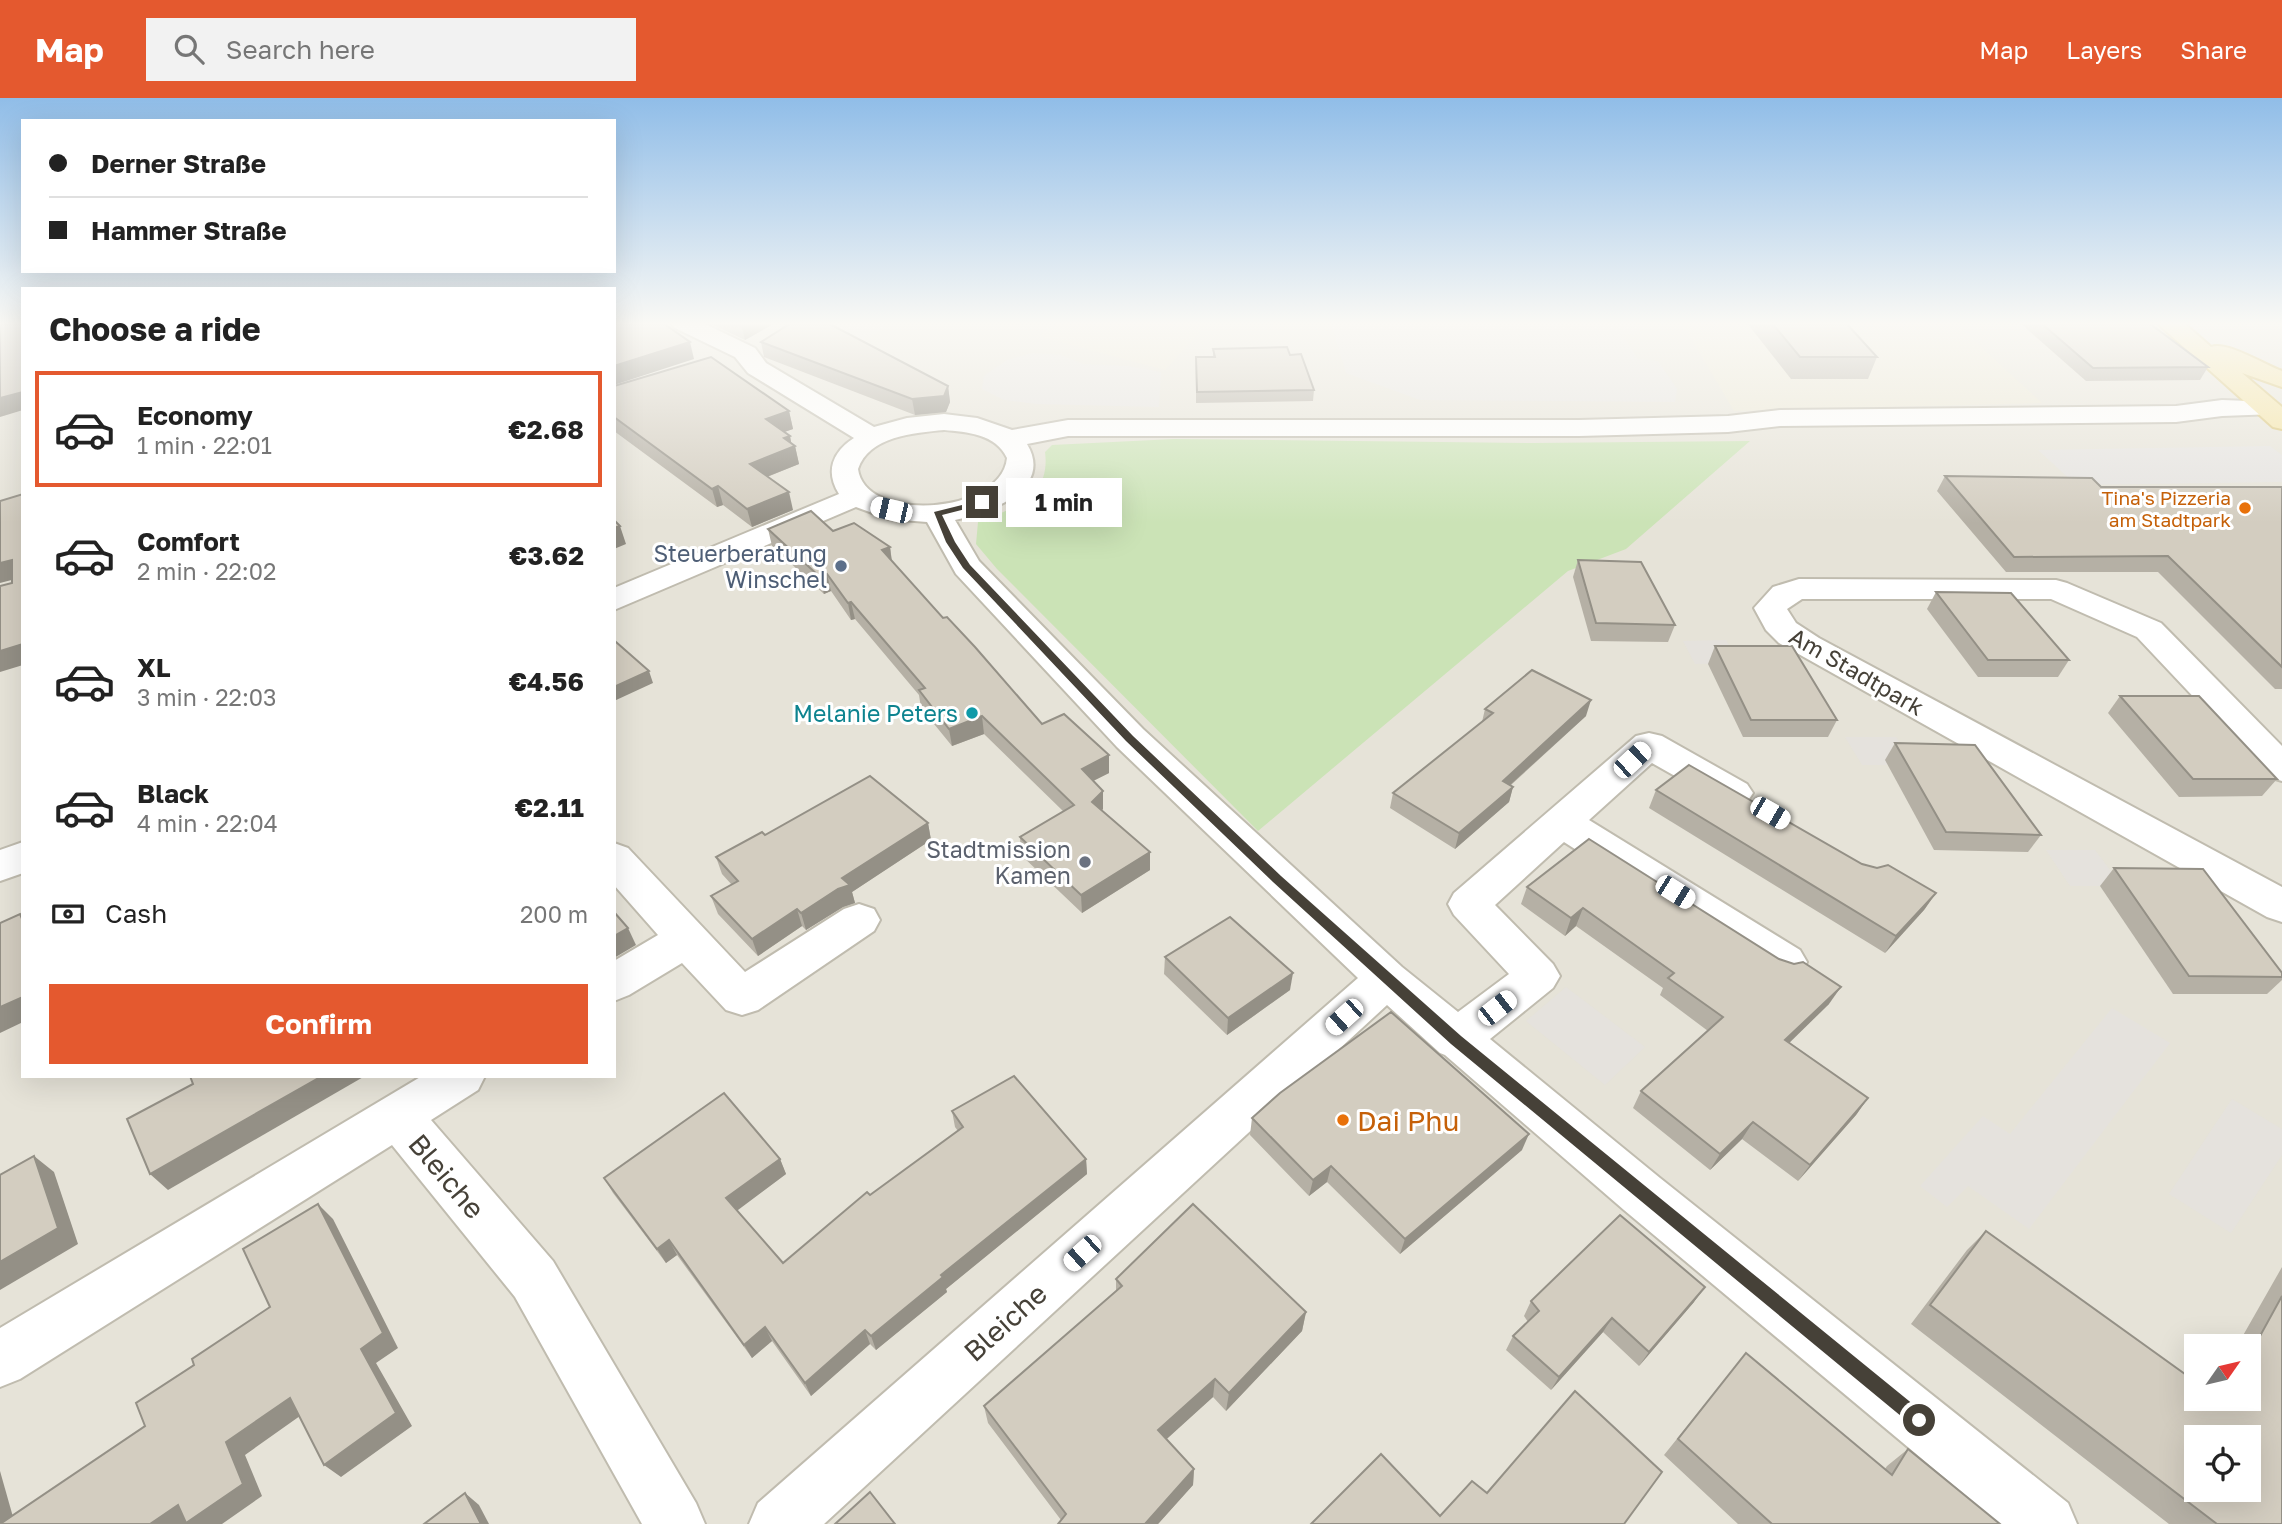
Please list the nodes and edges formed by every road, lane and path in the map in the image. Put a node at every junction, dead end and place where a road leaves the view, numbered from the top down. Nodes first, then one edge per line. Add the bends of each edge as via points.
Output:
1 (792, 390) edge
2 (2252, 390) edge
3 (2264, 390) edge
4 (2279, 412) edge
5 (872, 438) junction
6 (1008, 439) junction
7 (856, 497) junction
8 (937, 513) junction
9 (616, 599) edge
10 (2282, 768) edge
11 (1770, 813) edge
12 (1564, 822) junction
13 (21, 858) edge
14 (616, 860) edge
15 (0, 866) edge
16 (2282, 906) edge
17 (859, 920) dead end
18 (686, 939) junction
19 (1785, 962) edge
20 (1387, 979) junction
21 (616, 982) edge
22 (1456, 1040) junction
23 (459, 1078) edge
24 (397, 1116) junction
25 (0, 1359) edge
26 (675, 1524) edge
27 (779, 1524) edge
28 (2047, 1524) edge

1 - 5 street
2 - 4 main road
3 - 4 main road
4 - 6 street via 1790,431 1728,424 1068,428
5 - 6 street via 906,426 944,422 981,426
5 - 7 street via 843,466 844,482
6 - 8 street via 1020,452 1022,467 1014,483 969,508
7 - 8 street via 906,513
7 - 9 street
8 - 20 street via 967,566 1130,738
10 - 16 street, Am Stadtpark via 2149,631 2056,590 1799,589 1784,594 1770,608 1772,617 1787,632 1822,654
11 - 12 street via 1649,744
12 - 19 street
12 - 22 street via 1469,904 1538,976
13 - 15 street
14 - 18 street
17 - 18 street via 742,997
18 - 21 street
20 - 22 street
20 - 27 street, Bleiche
22 - 28 street
23 - 24 street
24 - 25 street, Bleiche
24 - 26 street, Bleiche via 534,1279

